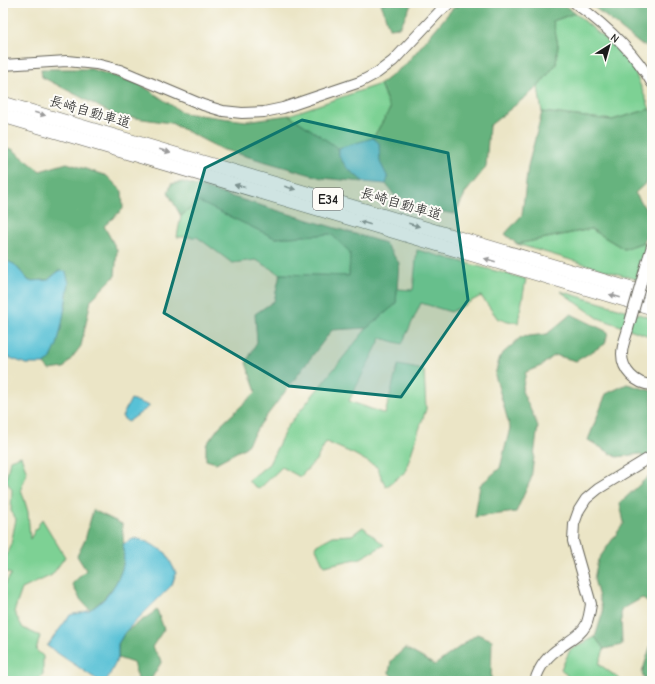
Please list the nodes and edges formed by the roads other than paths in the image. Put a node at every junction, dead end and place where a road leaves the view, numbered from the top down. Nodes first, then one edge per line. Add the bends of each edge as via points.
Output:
1 (450, 3) edge
2 (575, 3) edge
3 (3, 65) edge
4 (652, 84) edge
5 (3, 103) edge
6 (3, 116) edge
7 (652, 246) edge
8 (652, 295) edge
9 (652, 308) edge
10 (652, 385) edge
11 (652, 456) edge
12 (535, 681) edge

1 - 3 street via 393,61 377,73 353,84 264,112 223,111 120,70 96,64 67,61
2 - 4 street via 591,14 627,48
5 -> 8 highway, 長崎自動車道 / E34
9 -> 6 highway, 長崎自動車道 / E34
7 - 10 street, bridge via 622,354 628,372 636,380
11 - 12 street via 598,489 586,499 579,510 574,524 573,541 591,604 589,614 586,625 577,637 548,658

